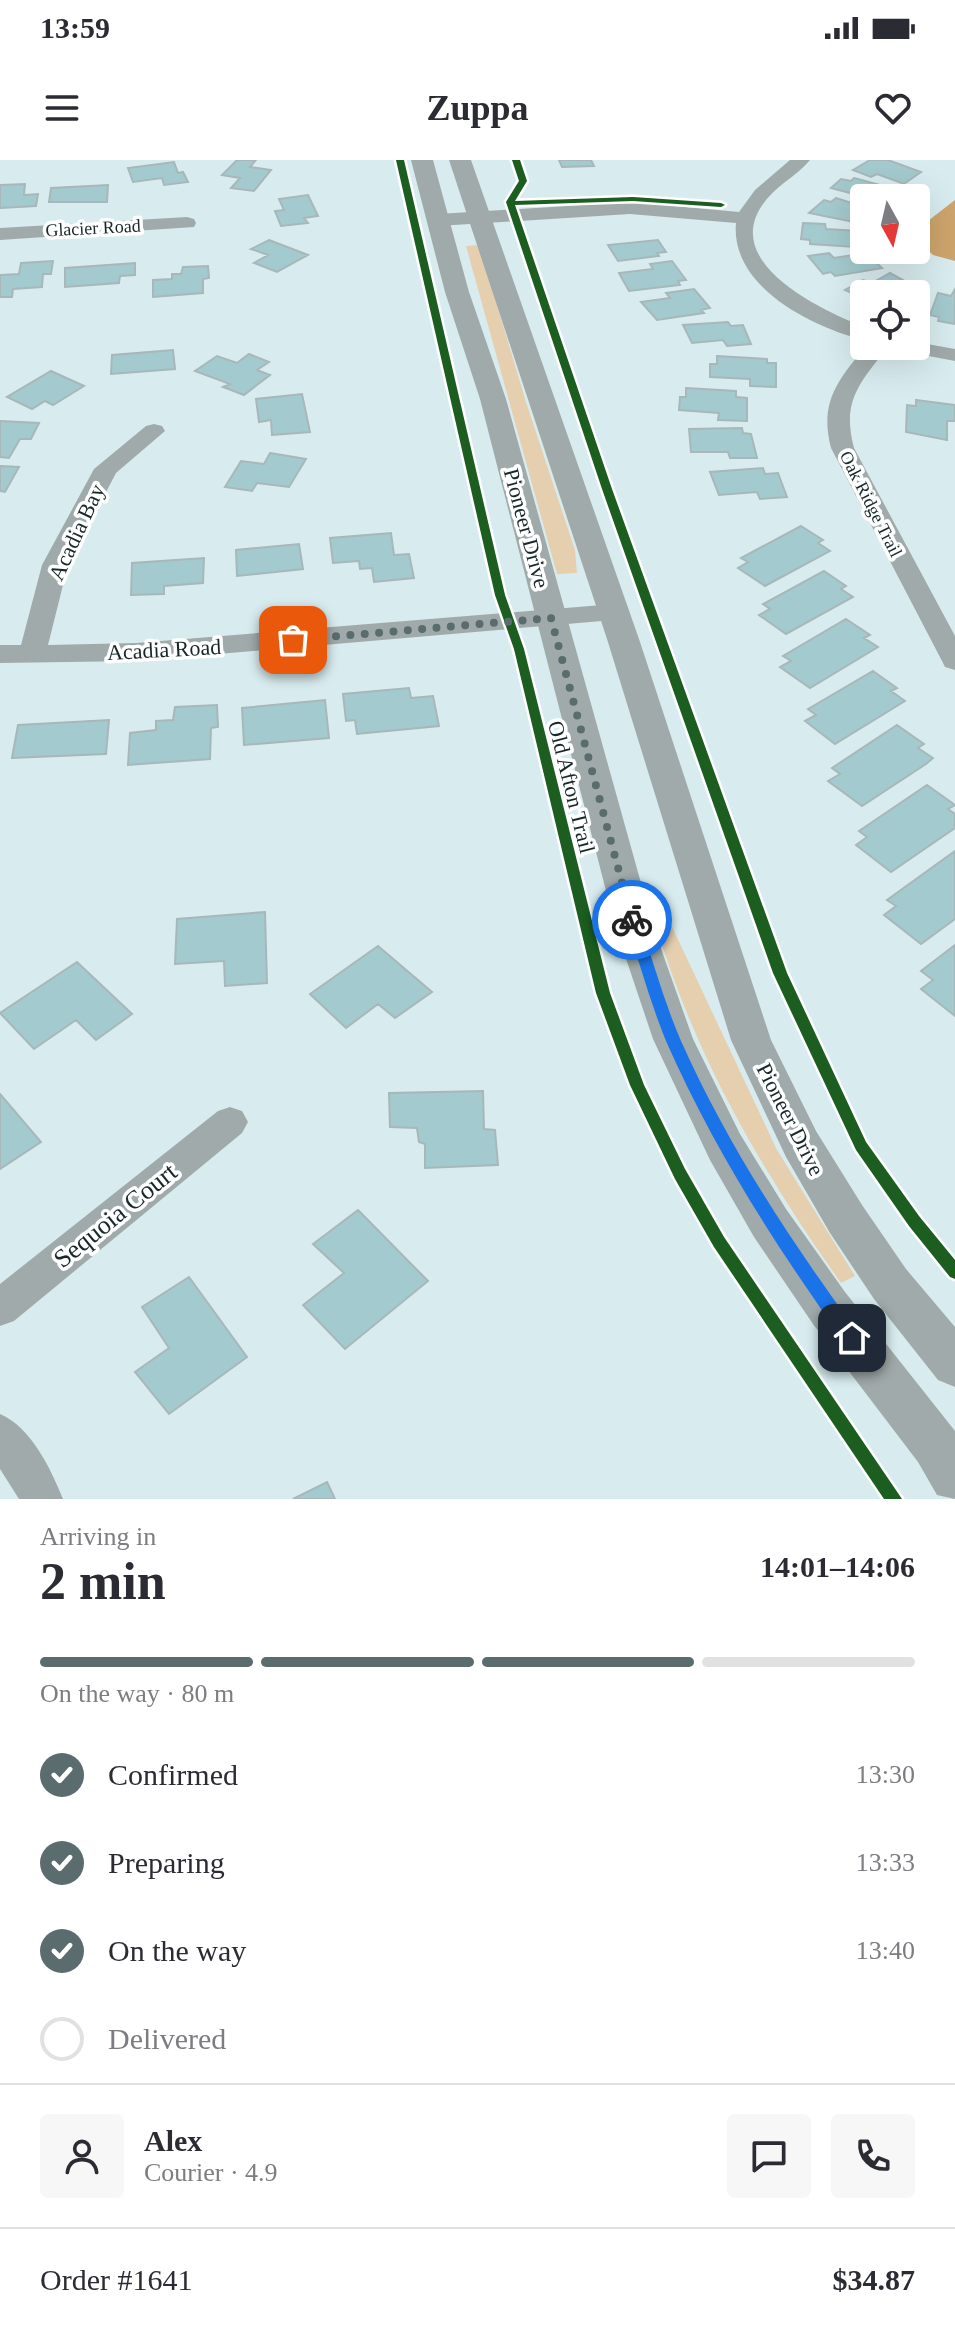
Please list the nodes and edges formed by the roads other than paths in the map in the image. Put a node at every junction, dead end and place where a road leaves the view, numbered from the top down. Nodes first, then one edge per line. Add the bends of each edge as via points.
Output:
1 (422, 160) edge
2 (460, 160) edge
3 (801, 160) edge
4 (480, 217) junction
5 (746, 218) junction
6 (438, 220) junction
7 (187, 223) dead end
8 (0, 234) edge
9 (850, 328) edge
10 (930, 351) edge
11 (955, 355) edge
12 (866, 360) edge
13 (154, 431) dead end
14 (614, 612) junction
15 (551, 618) junction
16 (944, 618) edge
17 (0, 654) edge
18 (32, 654) junction
19 (955, 661) edge
20 (230, 1122) dead end
21 (0, 1308) edge
22 (955, 1364) edge
23 (0, 1435) edge
24 (955, 1477) edge
25 (42, 1499) edge

1 - 6 street, Pioneer Drive
2 - 4 street, Pioneer Drive
3 - 5 street
4 - 5 street via 630,208
4 - 6 street
4 - 14 street, Pioneer Drive
5 - 9 street via 748,251 766,278 802,306
6 - 15 street, Pioneer Drive via 493,399
7 - 8 street, Glacier Road
10 - 11 street
12 - 16 street, Oak Ridge Trail via 842,392 838,438 851,468
13 - 18 street, Acadia Bay via 106,469 55,565
14 - 15 street, Acadia Road
14 - 22 street, Pioneer Drive via 729,976 764,1070 846,1219
15 - 18 street, Acadia Road via 136,652
15 - 24 street, Pioneer Drive via 648,975 696,1091 786,1248
16 - 19 street, Oak Ridge Trail
17 - 18 street, Acadia Road
20 - 21 street, Sequoia Court
23 - 25 street

